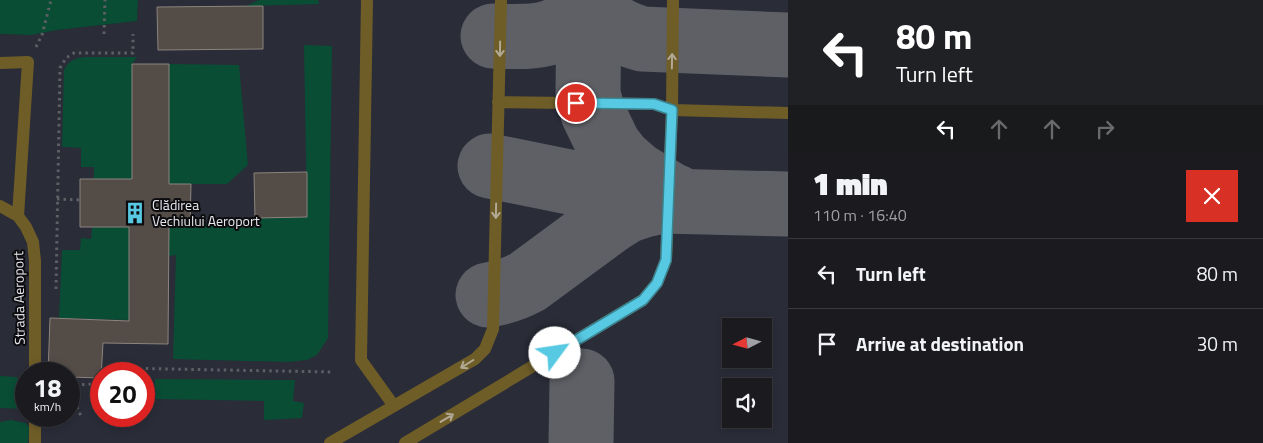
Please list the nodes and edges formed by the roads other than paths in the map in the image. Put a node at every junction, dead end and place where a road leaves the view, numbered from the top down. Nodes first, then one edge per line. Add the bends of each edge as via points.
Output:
1 (368, 0) edge
2 (501, 0) edge
3 (673, 0) edge
4 (0, 63) edge
5 (498, 102) junction
6 (672, 110) junction
7 (788, 113) edge
8 (0, 206) edge
9 (18, 216) junction
10 (35, 362) edge
11 (394, 406) junction
12 (35, 427) edge
13 (35, 443) edge
14 (330, 443) edge
15 (405, 443) edge

1 - 11 street via 361,360
2 -> 5 street
6 -> 3 street
4 - 9 street via 28,62
5 - 6 street via 654,104
5 -> 11 street via 493,329 485,349 475,359
6 - 7 street
15 -> 6 street via 643,300 657,283 666,260
8 - 9 street, Strada Aeroport
9 - 10 street, Strada Aeroport via 34,242
11 - 14 street
12 - 13 street

